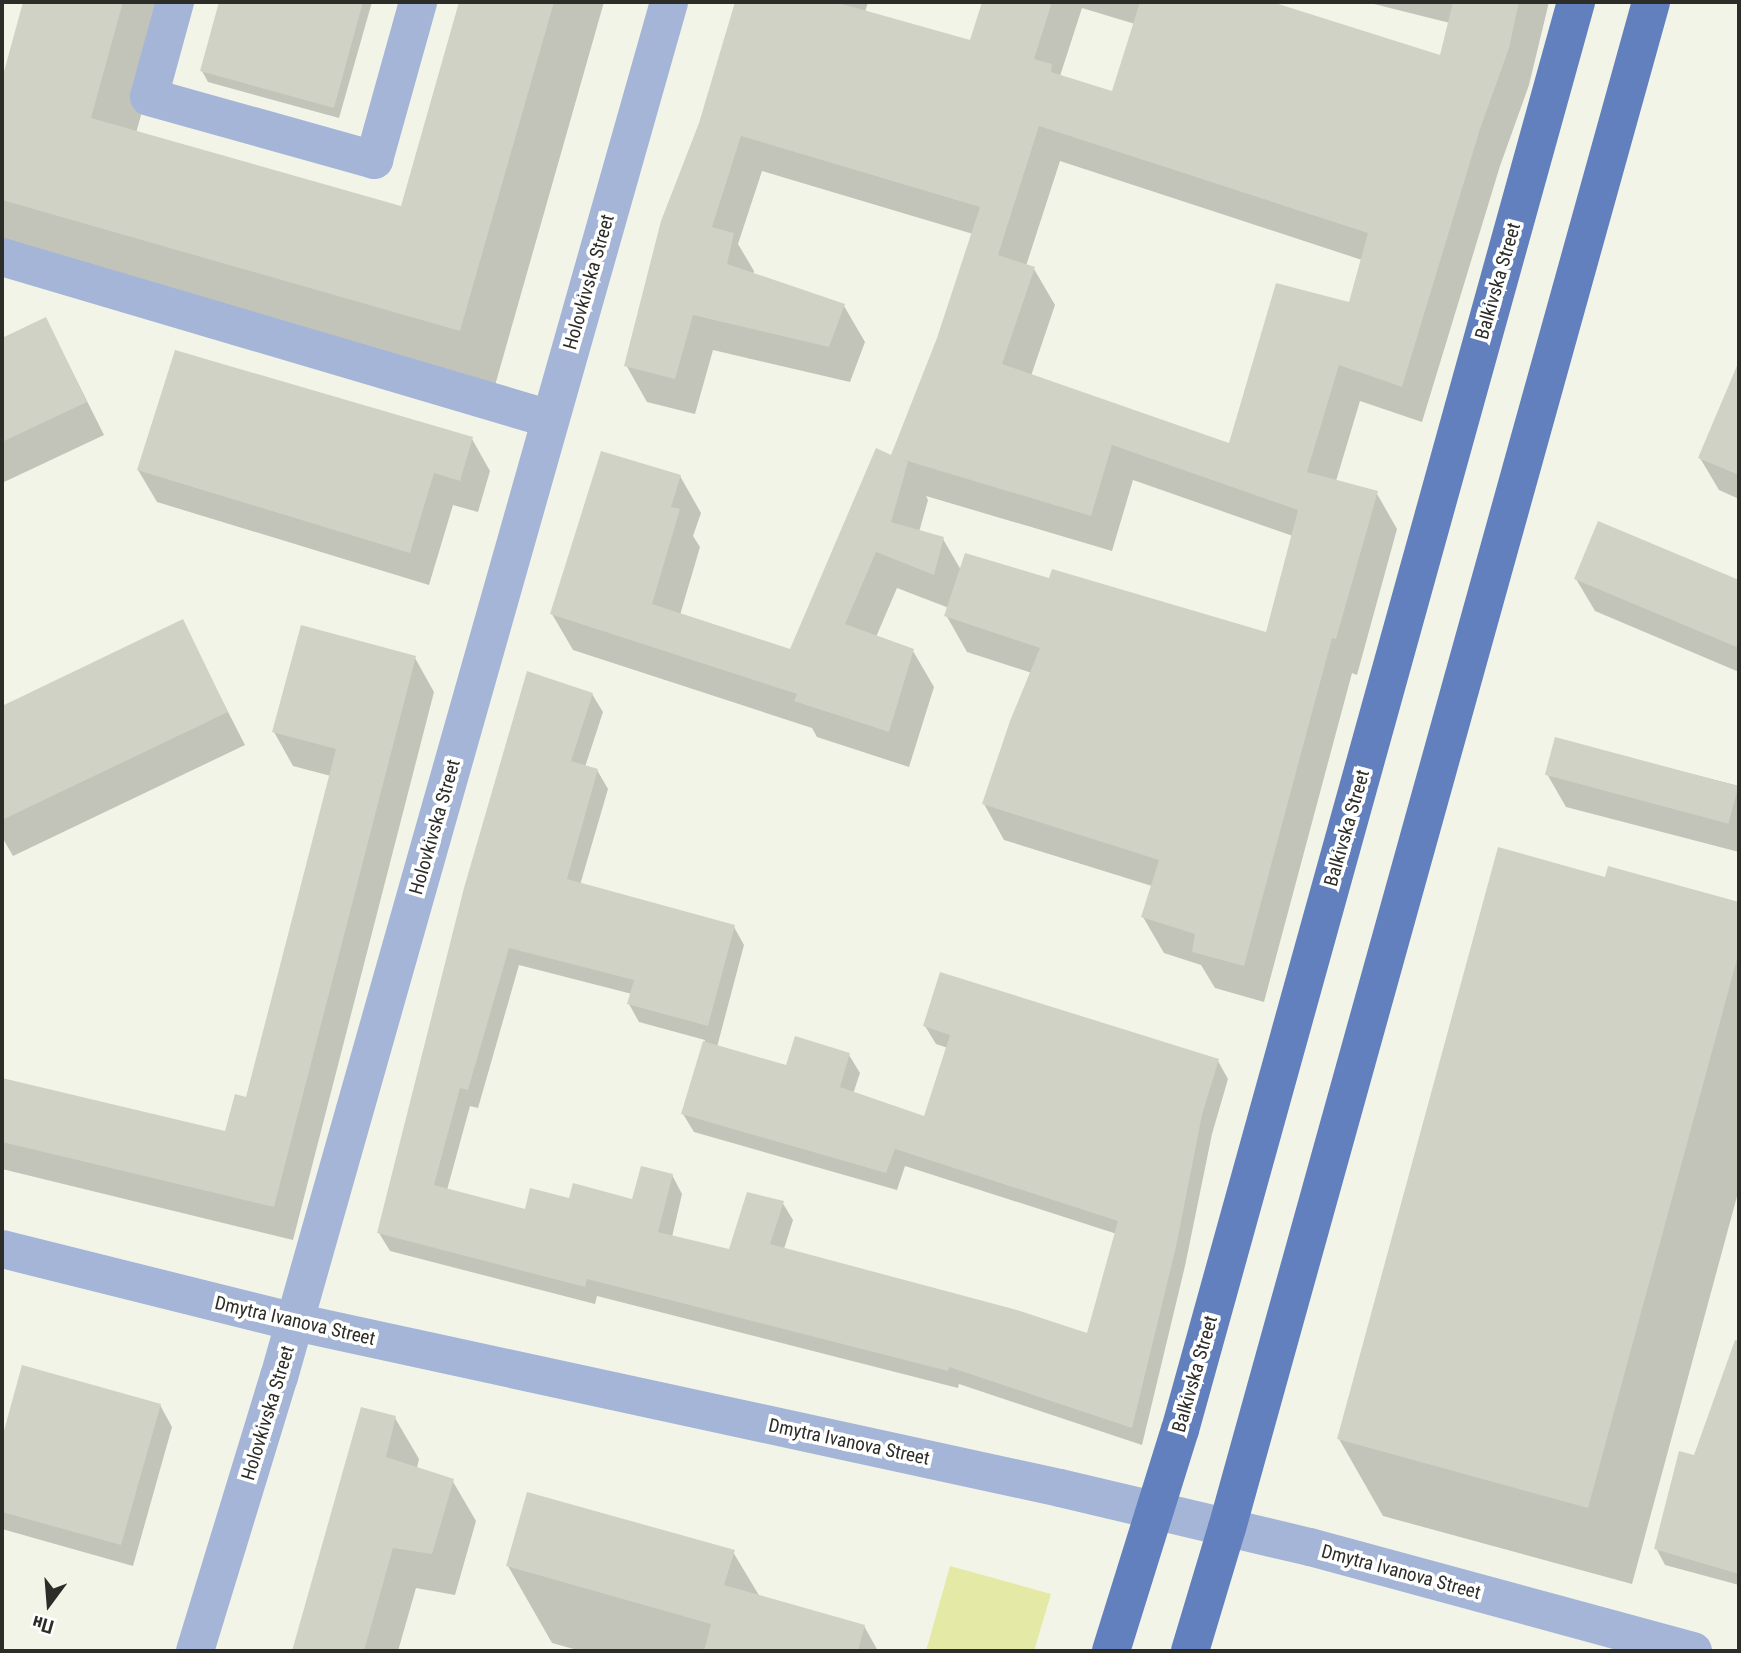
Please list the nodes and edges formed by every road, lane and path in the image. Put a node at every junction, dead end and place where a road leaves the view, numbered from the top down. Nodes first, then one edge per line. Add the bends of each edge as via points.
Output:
1 (175, 2) edge
2 (418, 2) edge
3 (669, 2) edge
4 (1576, 2) edge
5 (1650, 2) edge
6 (2, 257) edge
7 (550, 419) junction
8 (2, 1249) edge
9 (295, 1322) junction
10 (1155, 1510) junction
11 (1227, 1528) junction
12 (195, 1651) edge
13 (1111, 1651) edge
14 (1190, 1651) edge
15 (1693, 1651) edge

1 - 2 street via 149,97 374,160
3 - 7 street, Holovkivska Street
4 - 10 main road, Balkivska Street
5 - 11 main road
6 - 7 street
7 - 9 street, Holovkivska Street
8 - 9 street, Dmytra Ivanova Street
9 - 10 street, Dmytra Ivanova Street
9 - 12 street, Holovkivska Street
10 - 11 street, Dmytra Ivanova Street
10 - 13 main road, Balkivska Street
11 - 14 main road
11 - 15 street, Dmytra Ivanova Street

